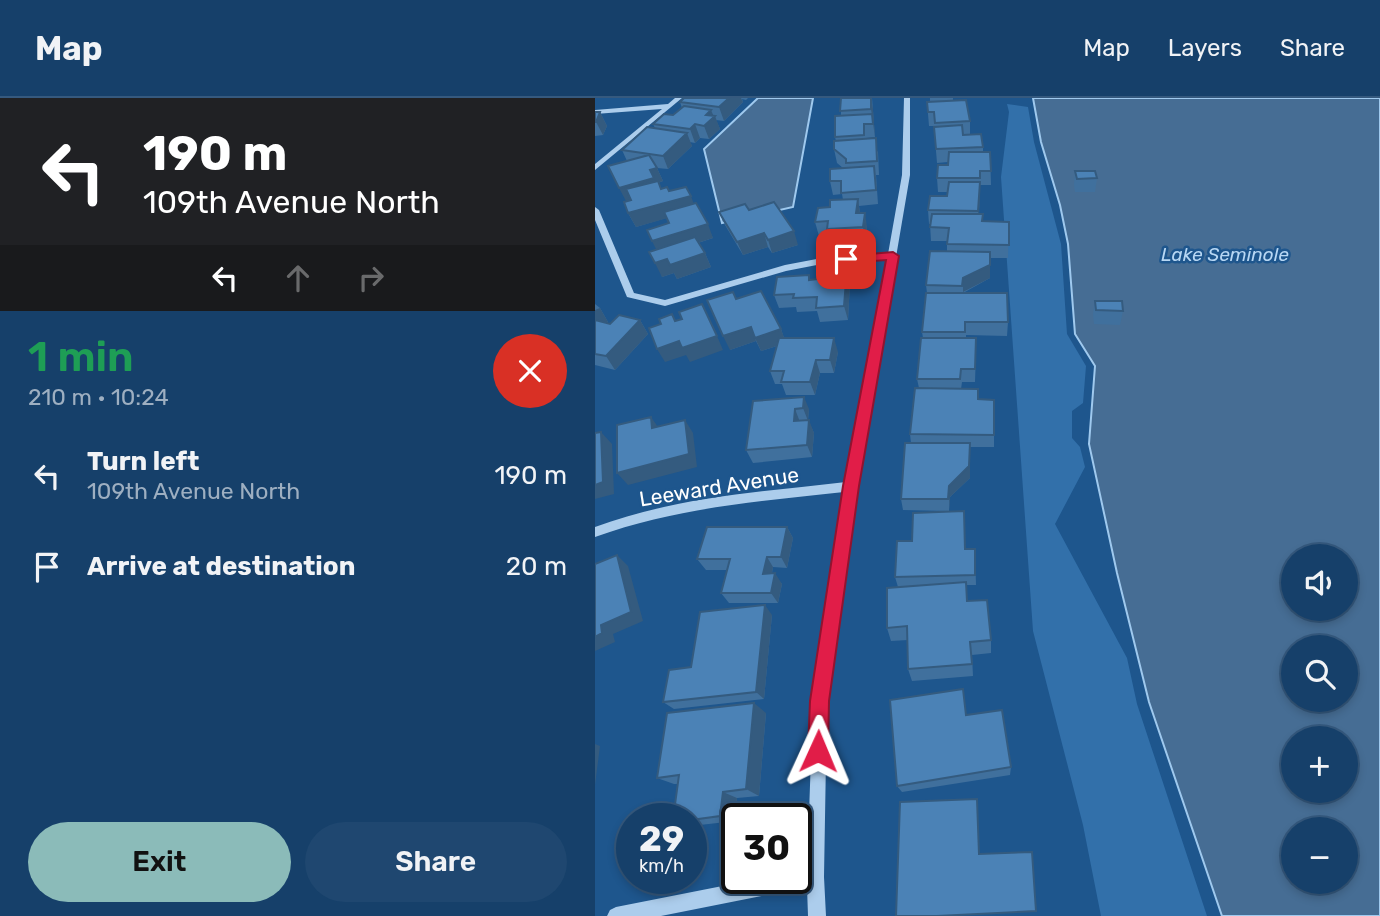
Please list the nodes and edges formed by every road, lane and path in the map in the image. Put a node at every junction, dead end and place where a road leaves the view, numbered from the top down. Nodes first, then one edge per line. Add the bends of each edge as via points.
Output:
1 (680, 98) edge
2 (907, 98) edge
3 (670, 105) junction
4 (595, 112) edge
5 (595, 168) edge
6 (595, 210) edge
7 (893, 256) junction
8 (665, 303) joint
9 (851, 486) junction
10 (595, 532) edge
11 (815, 877) junction
12 (616, 916) edge
13 (817, 916) edge

1 - 3 street
2 - 7 street via 907,175
3 - 4 street
3 - 5 street
6 - 8 street via 630,295
7 - 8 street via 785,268
7 - 9 street
9 - 10 street, Leeward Avenue via 682,508
9 - 11 street via 820,701
11 - 12 street
11 - 13 street

